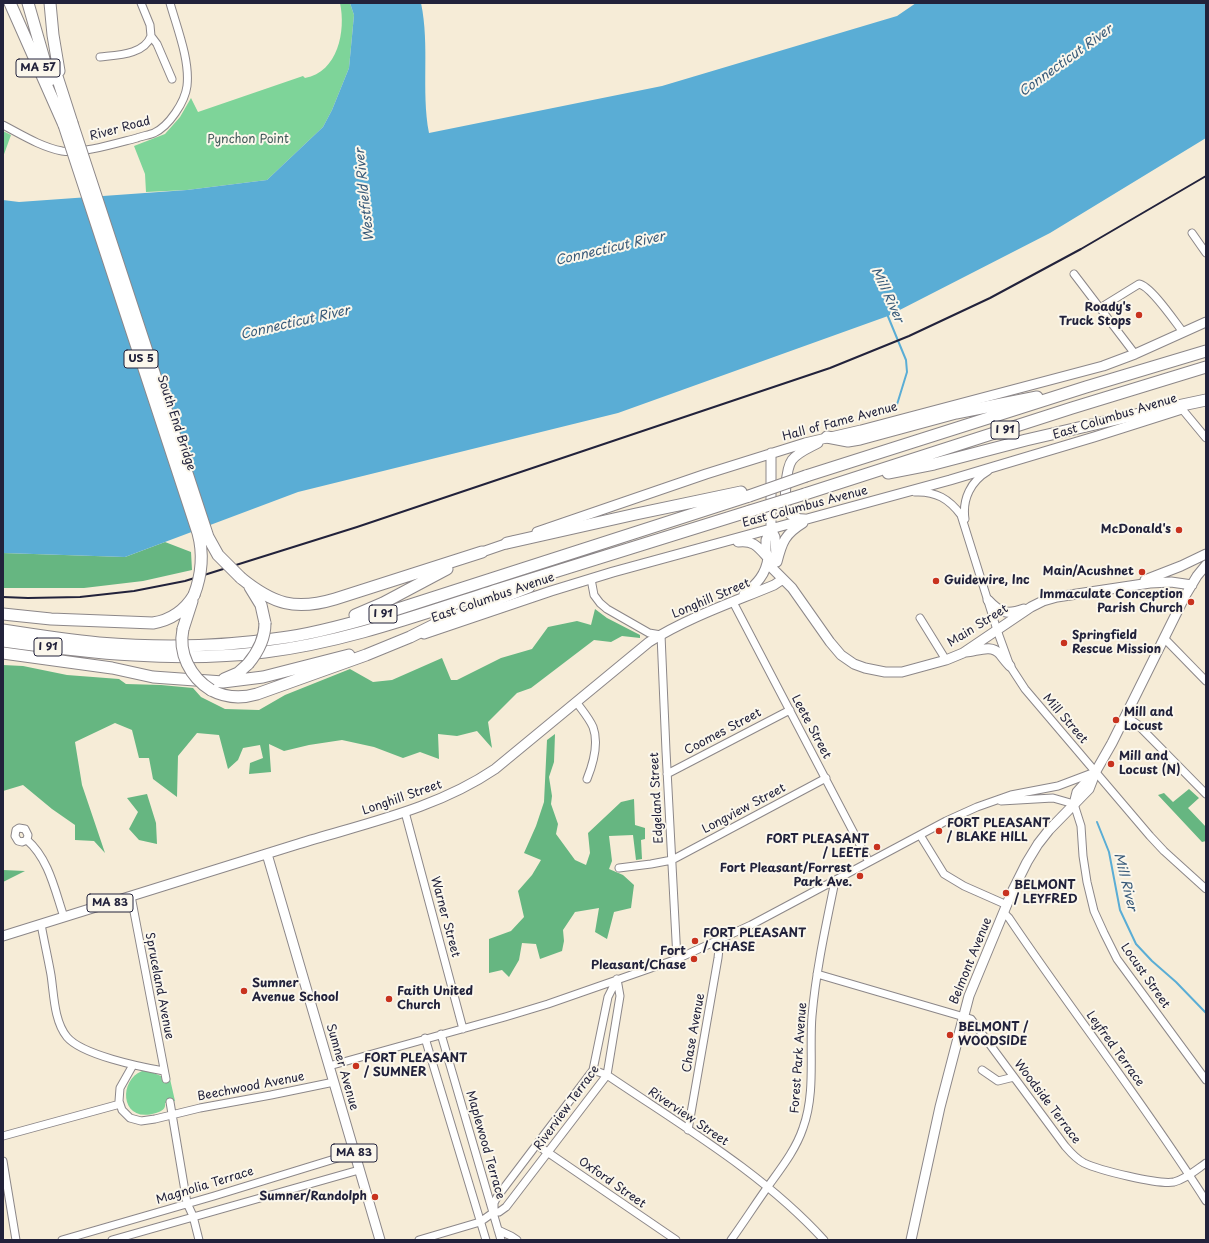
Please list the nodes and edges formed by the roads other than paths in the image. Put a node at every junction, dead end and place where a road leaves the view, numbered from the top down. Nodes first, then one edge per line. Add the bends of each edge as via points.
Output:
1 (28, 3) edge
2 (35, 3) edge
3 (50, 3) edge
4 (141, 3) edge
5 (170, 3) edge
6 (11, 6) edge
7 (151, 36) junction
8 (100, 57) dead end
9 (172, 78) dead end
10 (61, 89) junction
11 (68, 124) junction
12 (3, 125) edge
13 (1192, 233) dead end
14 (1206, 253) edge
15 (1074, 274) dead end
16 (1100, 308) junction
17 (1206, 322) edge
18 (1183, 332) junction
19 (1206, 351) edge
20 (1135, 354) junction
21 (1206, 367) edge
22 (1086, 387) junction
23 (1206, 400) edge
24 (1182, 409) junction
25 (827, 437) junction
26 (1206, 438) edge
27 (771, 453) junction
28 (994, 467) junction
29 (850, 479) junction
30 (907, 492) junction
31 (749, 493) junction
32 (808, 519) junction
33 (966, 527) junction
34 (771, 529) junction
35 (507, 543) junction
36 (718, 543) junction
37 (482, 552) junction
38 (617, 553) junction
39 (1206, 554) edge
40 (768, 558) junction
41 (777, 562) junction
42 (1206, 565) edge
43 (243, 579) junction
44 (591, 579) junction
45 (783, 579) junction
46 (1128, 585) junction
47 (1192, 585) junction
48 (194, 595) junction
49 (988, 600) junction
50 (733, 602) junction
51 (1031, 607) junction
52 (3, 614) edge
53 (3, 618) edge
54 (920, 618) dead end
55 (51, 619) junction
56 (3, 630) edge
57 (997, 630) junction
58 (661, 635) junction
59 (410, 637) junction
60 (281, 638) junction
61 (1164, 638) junction
62 (3, 641) edge
63 (391, 644) junction
64 (3, 653) edge
65 (963, 653) junction
66 (3, 657) edge
67 (36, 658) junction
68 (946, 660) junction
69 (1010, 666) junction
70 (1206, 681) edge
71 (209, 686) junction
72 (577, 703) junction
73 (790, 710) junction
74 (1125, 716) junction
75 (1096, 771) junction
76 (667, 774) junction
77 (826, 778) junction
78 (587, 779) dead end
79 (1206, 794) edge
80 (993, 802) junction
81 (1074, 804) junction
82 (405, 812) junction
83 (920, 836) junction
84 (27, 840) dead end
85 (267, 854) junction
86 (672, 860) junction
87 (870, 862) junction
88 (619, 868) dead end
89 (835, 881) junction
90 (1206, 890) edge
91 (131, 896) junction
92 (1005, 909) junction
93 (64, 917) junction
94 (41, 924) junction
95 (3, 936) edge
96 (720, 940) junction
97 (677, 959) junction
98 (817, 974) junction
99 (617, 979) junction
100 (963, 1016) junction
101 (463, 1028) junction
102 (441, 1034) junction
103 (425, 1038) junction
104 (133, 1065) junction
105 (329, 1066) junction
106 (593, 1070) junction
107 (982, 1070) dead end
108 (164, 1071) junction
109 (607, 1075) junction
110 (1014, 1077) junction
111 (166, 1079) dead end
112 (1206, 1080) edge
113 (334, 1082) junction
114 (170, 1102) dead end
115 (120, 1104) junction
116 (172, 1114) junction
117 (688, 1130) junction
118 (3, 1136) edge
119 (536, 1145) junction
120 (354, 1153) junction
121 (549, 1153) junction
122 (3, 1161) edge
123 (1206, 1163) edge
124 (359, 1170) junction
125 (1190, 1175) junction
126 (768, 1186) junction
127 (1206, 1201) edge
128 (187, 1204) junction
129 (494, 1212) junction
130 (193, 1216) junction
131 (480, 1222) junction
132 (498, 1230) junction
133 (16, 1240) edge
134 (62, 1240) edge
135 (112, 1240) edge
136 (199, 1240) edge
137 (380, 1240) edge
138 (419, 1240) edge
139 (486, 1240) edge
140 (501, 1240) edge
141 (517, 1240) edge
142 (676, 1240) edge
143 (731, 1240) edge
144 (824, 1240) edge
145 (911, 1240) edge

1 - 11 highway, US 5
2 - 10 highway, US 5
3 - 10 highway
4 - 7 street via 150,25
5 - 12 street, River Road via 186,61 187,87 172,118 155,133 122,142 66,151 47,147
6 - 11 highway, MA 57
7 - 8 street via 146,44 137,50
7 - 9 street
10 - 11 highway, US 5
11 - 43 highway, South End Bridge / US 5, bridge via 208,537 218,555
11 - 48 highway, South End Bridge / US 5, bridge via 198,533 202,566
13 - 14 street
15 - 16 street
16 - 18 street via 1140,284 1144,285
16 - 20 street
17 - 18 main road, Hall of Fame Avenue
18 - 20 main road, Hall of Fame Avenue
19 - 22 highway, I 91
20 - 25 main road, Hall of Fame Avenue via 1081,372
21 - 29 highway, I 91
22 - 25 highway via 969,410 860,439
22 - 31 highway, I 91, bridge
23 - 24 main road, East Columbus Avenue
23 - 29 highway via 1026,440 934,464
24 - 26 street
24 - 28 main road, East Columbus Avenue
25 - 27 main road, Hall of Fame Avenue
25 - 32 main road via 794,457 787,471 787,509 795,518
27 - 34 main road, Main Street
27 - 35 main road, Hall of Fame Avenue
28 - 30 main road, East Columbus Avenue
28 - 33 street, Mill Street via 982,474 970,487 964,509
29 - 38 highway, I 91, bridge
30 - 32 main road, East Columbus Avenue
30 - 33 street, Mill Street via 940,495 955,507
31 - 35 highway via 629,515
31 - 60 highway, I 91 via 370,618
32 - 34 main road, East Columbus Avenue
32 - 41 main road via 788,534 782,543
33 - 49 street, Mill Street
34 - 36 main road, East Columbus Avenue
34 - 40 main road, Main Street via 766,540
34 - 41 main road, Main Street via 775,537
35 - 37 main road, Hall of Fame Avenue
36 - 40 main road via 749,541
36 - 44 main road, East Columbus Avenue
37 - 43 highway via 310,606 292,605 271,598
37 - 60 highway via 367,611
38 - 59 highway via 451,618
38 - 62 highway, I 91 via 371,630 282,650 221,656 153,656 86,652
39 - 46 main road, Main Street
40 - 45 main road, Main Street via 772,568
40 - 50 main road via 759,580
41 - 45 main road, Main Street
42 - 47 main road
43 - 71 highway, US 5, bridge via 259,600 263,610 265,623 262,643 248,664 233,676
44 - 58 street via 594,595 607,609 650,633
44 - 59 main road, East Columbus Avenue
45 - 50 main road, Longhill Street
45 - 68 main road, Main Street via 830,642 841,655 854,664 892,673
46 - 47 main road, Main Street via 1166,582
46 - 51 main road, Main Street via 1057,597
47 - 61 main road
48 - 55 highway, US 5 via 177,614 153,623
48 - 71 highway, South End Bridge, bridge via 183,628 182,646 187,664 194,676
49 - 51 main road via 996,608 1006,612 1018,612
49 - 57 street, Mill Street
50 - 58 main road, Longhill Street via 700,614
50 - 73 street, Leete Street
51 - 57 main road, Main Street
52 - 55 highway
53 - 55 highway, US 5
54 - 68 street
56 - 60 highway, I 91 via 86,642 147,646 220,644
57 - 65 main road, Main Street
57 - 69 street, Mill Street
58 - 72 main road, Longhill Street
58 - 76 street, Edgeland Street
59 - 63 highway
61 - 70 street
61 - 74 main road
63 - 71 highway via 264,677
63 - 71 highway via 252,696 224,695
64 - 67 highway, US 5
65 - 68 main road, Main Street
65 - 69 main road via 991,649
66 - 67 highway
67 - 71 highway, US 5 via 112,668
69 - 75 street, Mill Street via 1039,707
72 - 78 street via 590,721 594,732 594,755
72 - 82 main road, Longhill Street via 475,783 433,803
73 - 76 street, Coomes Street
73 - 77 street, Leete Street
74 - 75 main road
74 - 79 street via 1137,724
75 - 80 street via 1058,786 1011,794
75 - 81 main road via 1077,792
75 - 90 street, Mill Street via 1164,851
76 - 86 street, Edgeland Street
77 - 86 street, Longview Street
77 - 87 street, Leete Street
80 - 81 street via 1053,798
80 - 83 street via 971,810
81 - 92 main road, Belmont Avenue via 1038,844
81 - 112 street, Locust Street via 1081,826 1087,882 1094,910 1104,933 1117,959
82 - 85 main road, Longhill Street
82 - 101 street, Warner Street
83 - 87 street
83 - 92 street via 944,874
84 - 93 street via 47,867
85 - 91 main road, Longhill Street / MA 83
85 - 105 main road, Sumner Avenue / MA 83
86 - 88 street, Longview Street
86 - 97 street, Edgeland Street
87 - 89 street
89 - 96 street
89 - 98 street, Forest Park Avenue
91 - 93 main road, Longhill Street / MA 83
91 - 108 street, Spruceland Avenue
92 - 100 main road, Belmont Avenue
92 - 125 street, Leyfred Terrace via 1050,978
93 - 94 main road, Longhill Street / MA 83
94 - 95 main road, Longhill Street / MA 83
94 - 104 street via 57,1014 66,1036 85,1049
96 - 97 street
96 - 117 street, Chase Avenue
97 - 99 street
98 - 100 street, Woodside Terrace
98 - 126 street, Forest Park Avenue via 807,1115 795,1147
99 - 101 street via 548,1004
99 - 106 street, Riverview Terrace via 608,997
99 - 109 street, Riverview Terrace via 620,996
100 - 110 street, Woodside Terrace via 974,1021
100 - 145 main road, Belmont Avenue
101 - 102 street
102 - 103 street
102 - 129 street, Maplewood Terrace
103 - 105 street
103 - 131 street
104 - 108 street
104 - 115 street via 120,1088
105 - 113 main road, Sumner Avenue / MA 83
106 - 109 street, Riverview Street
106 - 119 street, Riverview Terrace
107 - 110 street via 998,1082
108 - 111 street, Spruceland Avenue
109 - 117 street, Riverview Street
109 - 121 street, Riverview Terrace
110 - 125 street, Woodside Terrace via 1065,1146 1084,1163 1162,1182 1176,1182
113 - 116 street, Beechwood Avenue
113 - 120 main road, Sumner Avenue / MA 83
114 - 116 street
115 - 116 street, Beechwood Avenue via 130,1118 138,1120 146,1121
115 - 118 street
116 - 128 street
117 - 126 street, Riverview Street
119 - 121 street, Oxford Street
119 - 129 street, Riverview Terrace via 497,1197
120 - 124 main road, Sumner Avenue / MA 83
120 - 128 street, Magnolia Terrace
121 - 129 street, Riverview Terrace via 506,1207
121 - 142 street, Oxford Street
122 - 133 street
123 - 125 street, Woodside Terrace
124 - 130 street, Magnolia Terrace
124 - 137 main road, Sumner Avenue / MA 83
125 - 127 street, Leyfred Terrace
126 - 143 street, Forest Park Avenue
126 - 144 street, Riverview Street
128 - 130 street
128 - 134 street, Magnolia Terrace
129 - 131 street
129 - 132 street, Maplewood Terrace
130 - 135 street, Magnolia Terrace
130 - 136 street
131 - 138 street
131 - 139 street
132 - 140 street, Maplewood Terrace
132 - 141 street

